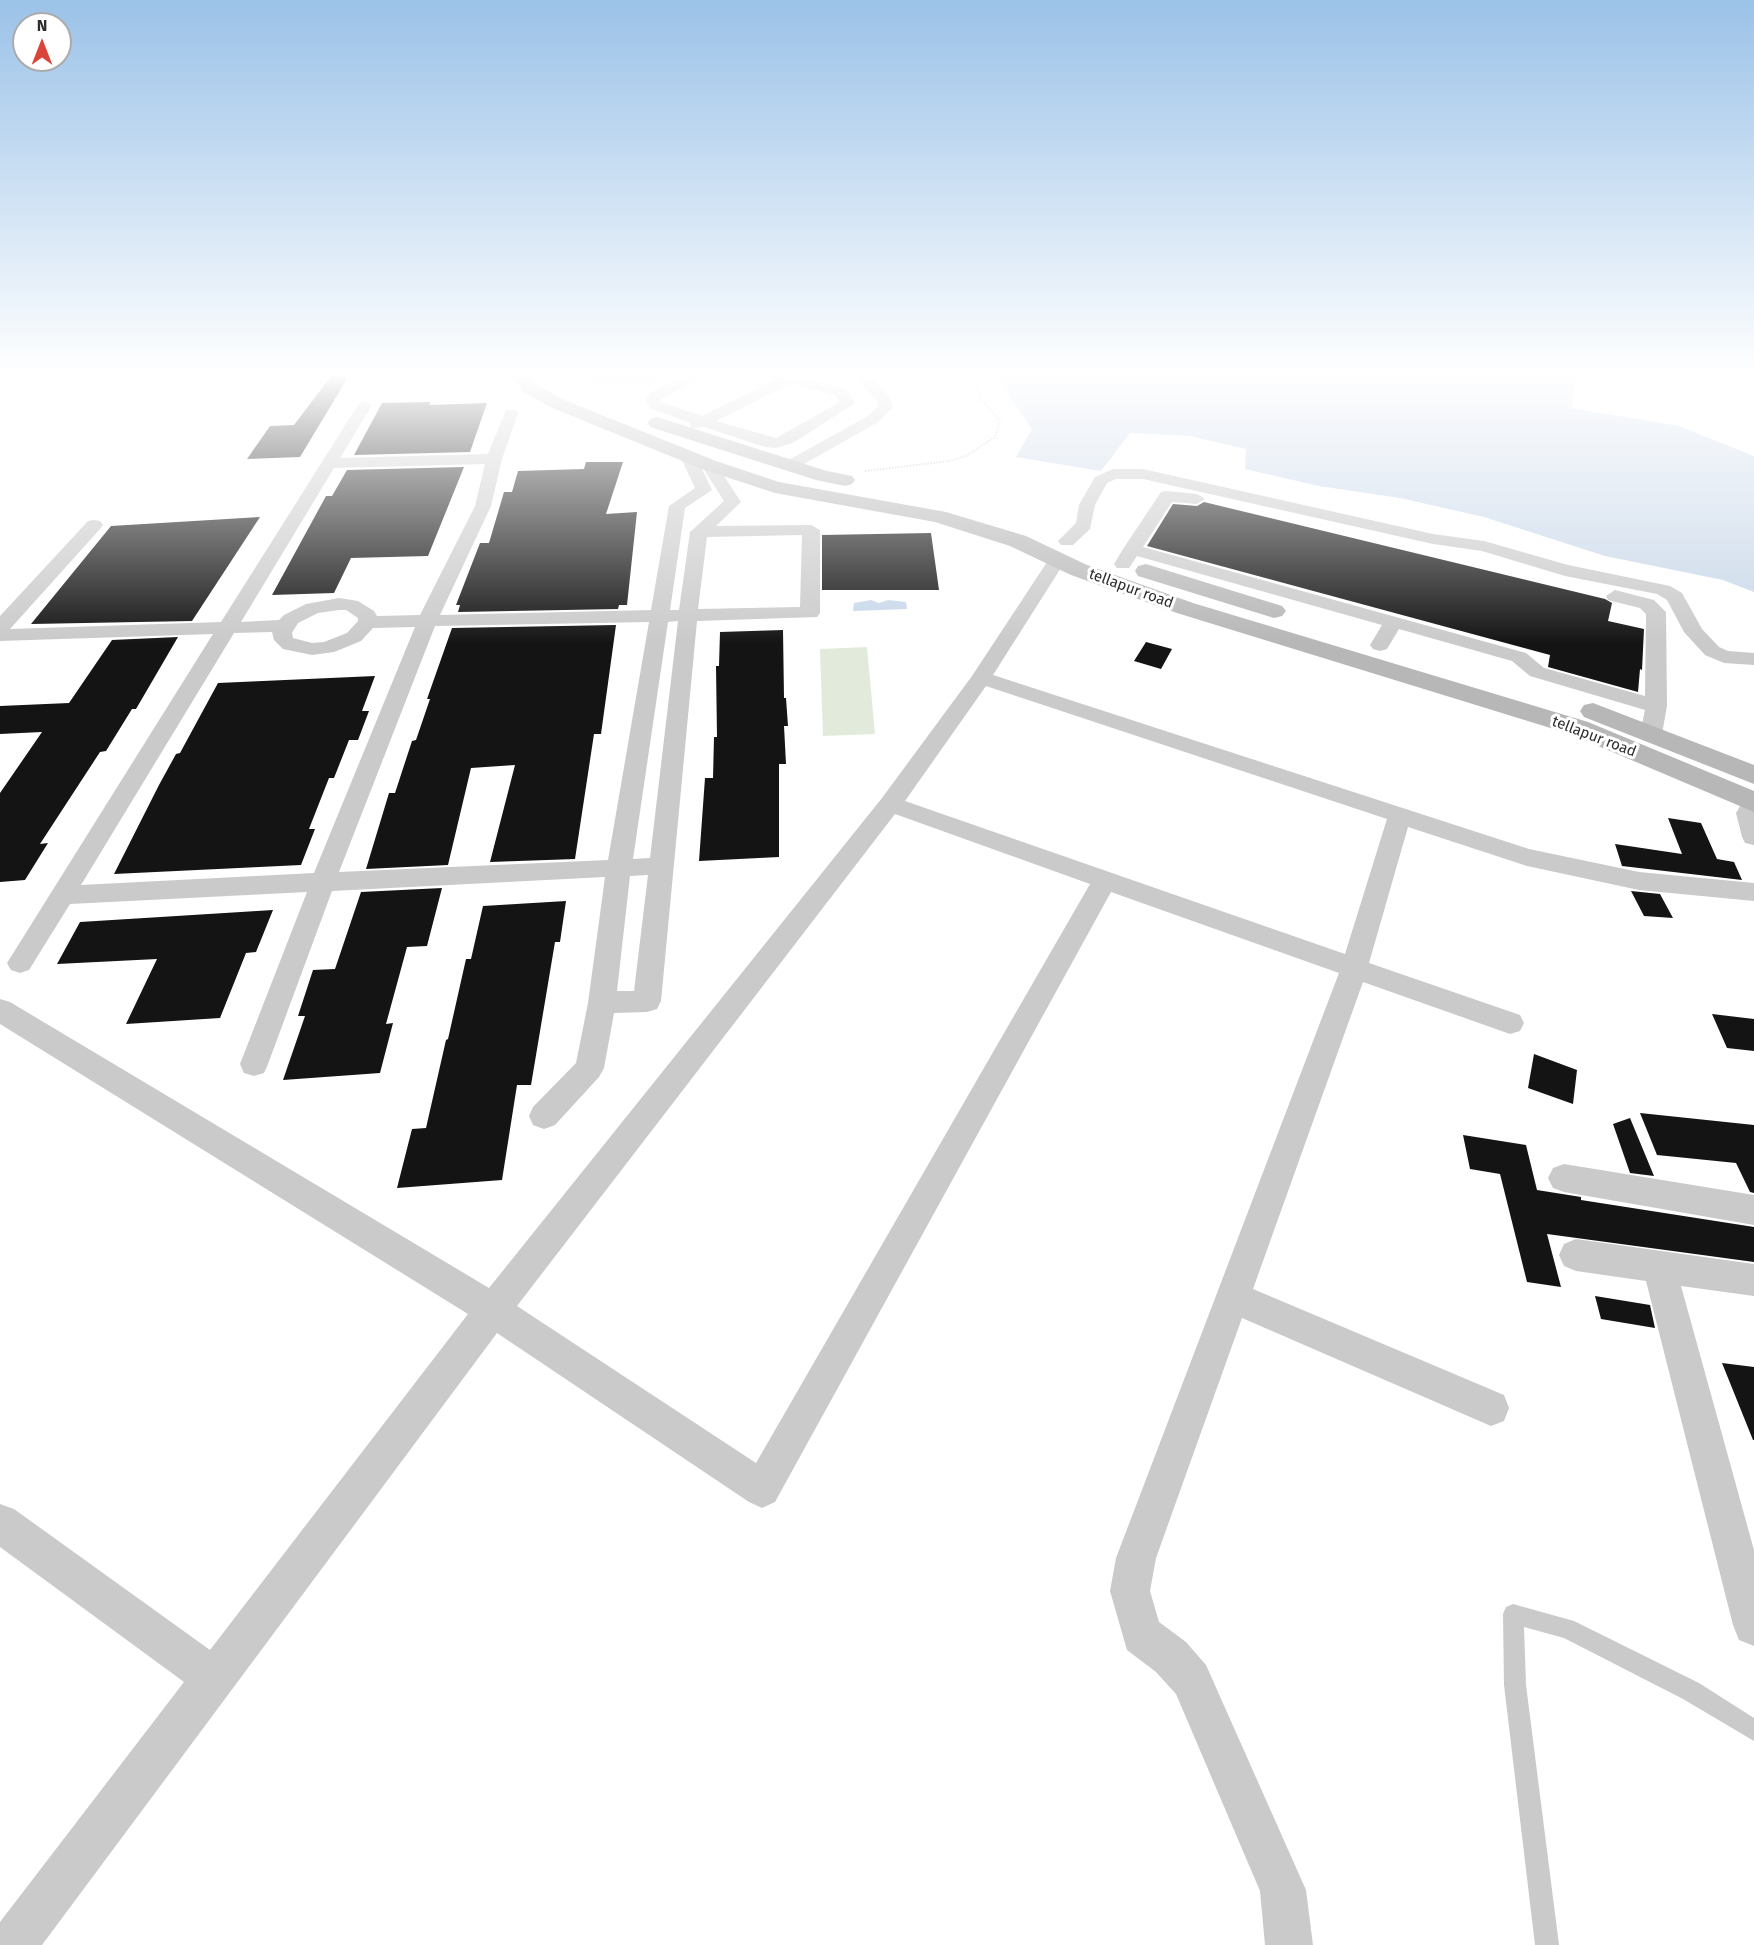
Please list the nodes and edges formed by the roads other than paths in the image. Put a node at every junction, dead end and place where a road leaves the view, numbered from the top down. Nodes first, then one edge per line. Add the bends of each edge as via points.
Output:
1 (381, 462) edge
2 (493, 462) edge
3 (691, 462) edge
4 (701, 462) edge
5 (783, 462) edge
6 (797, 462) edge
7 (330, 463) joint
8 (709, 465) junction
9 (791, 465) junction
10 (94, 525) dead end
11 (699, 532) junction
12 (1062, 551) junction
13 (1127, 557) junction
14 (1225, 596) junction
15 (1209, 615) junction
16 (688, 616) junction
17 (661, 617) junction
18 (1291, 617) dead end
19 (427, 621) junction
20 (368, 622) junction
21 (1393, 622) junction
22 (285, 626) junction
23 (0, 628) edge
24 (227, 628) junction
25 (0, 635) edge
26 (1358, 638) dead end
27 (1380, 645) junction
28 (1403, 652) dead end
29 (1425, 658) dead end
30 (1754, 659) edge
31 (981, 678) junction
32 (1654, 718) junction
33 (1754, 775) edge
34 (1754, 802) edge
35 (890, 804) junction
36 (1400, 815) junction
37 (1754, 837) edge
38 (661, 866) junction
39 (619, 868) junction
40 (1104, 881) junction
41 (323, 882) junction
42 (1754, 892) edge
43 (62, 895) junction
44 (20, 963) dead end
45 (1354, 969) junction
46 (602, 1003) junction
47 (0, 1010) edge
48 (1510, 1023) dead end
49 (254, 1064) dead end
50 (544, 1116) dead end
51 (1564, 1178) dead end
52 (1754, 1210) edge
53 (1576, 1255) dead end
54 (1660, 1269) junction
55 (1754, 1280) edge
56 (1232, 1297) junction
57 (493, 1310) junction
58 (1491, 1408) dead end
59 (0, 1523) edge
60 (1754, 1625) edge
61 (215, 1679) junction
62 (1754, 1730) edge
63 (12, 1945) edge
64 (1289, 1945) edge
65 (1547, 1945) edge

1 - 7 street
2 - 19 street via 483,506
3 - 17 street via 704,490 677,506
4 - 8 street, tellapur road
5 - 9 street
6 - 9 street
7 - 24 street
8 - 11 street via 733,502
8 - 12 street, tellapur road via 775,487 939,516 1018,542
9 - 12 street via 823,476 949,501 1024,521
10 - 23 street
11 - 16 street
11 - 16 street via 810,530 810,613
12 - 13 street
12 - 15 street, tellapur road
12 - 30 street via 1084,525 1087,505 1101,480 1113,474 1143,474 1433,540 1484,546 1565,570 1663,590 1675,597 1694,632 1712,651 1724,657
12 - 31 street
13 - 14 street
13 - 21 street
13 - 32 street via 1160,503 1171,494 1647,604 1656,612
14 - 15 street
14 - 18 street
15 - 34 street, tellapur road via 1579,728
16 - 17 street
16 - 38 street
17 - 19 street
17 - 39 street
19 - 20 street
19 - 41 street
20 - 22 street via 361,609 339,604 307,611
20 - 22 street via 342,644 312,649 290,645 282,633
21 - 27 street
21 - 32 street via 1519,657 1537,672
22 - 24 street
24 - 25 street
24 - 43 street
26 - 27 street
27 - 28 street
29 - 32 street via 1604,714
31 - 35 street
31 - 36 street
32 - 33 street
34 - 37 street via 1748,813
35 - 40 street
35 - 57 street
36 - 42 street via 1527,856 1616,876
36 - 45 street
38 - 39 street
38 - 46 street via 647,1001
39 - 41 street
39 - 46 street
40 - 45 street
40 - 57 street via 762,1489
41 - 43 street
41 - 49 street
43 - 44 street
45 - 48 street
45 - 56 street
46 - 50 street via 589,1068
47 - 57 street
51 - 52 street
53 - 54 street
54 - 55 street
54 - 60 street
56 - 58 street
56 - 64 street via 1136,1558 1130,1591 1142,1635 1171,1657 1191,1680 1283,1890
57 - 61 street
59 - 61 street
61 - 63 street
62 - 65 lane via 1691,1691 1567,1628 1513,1614 1515,1685

